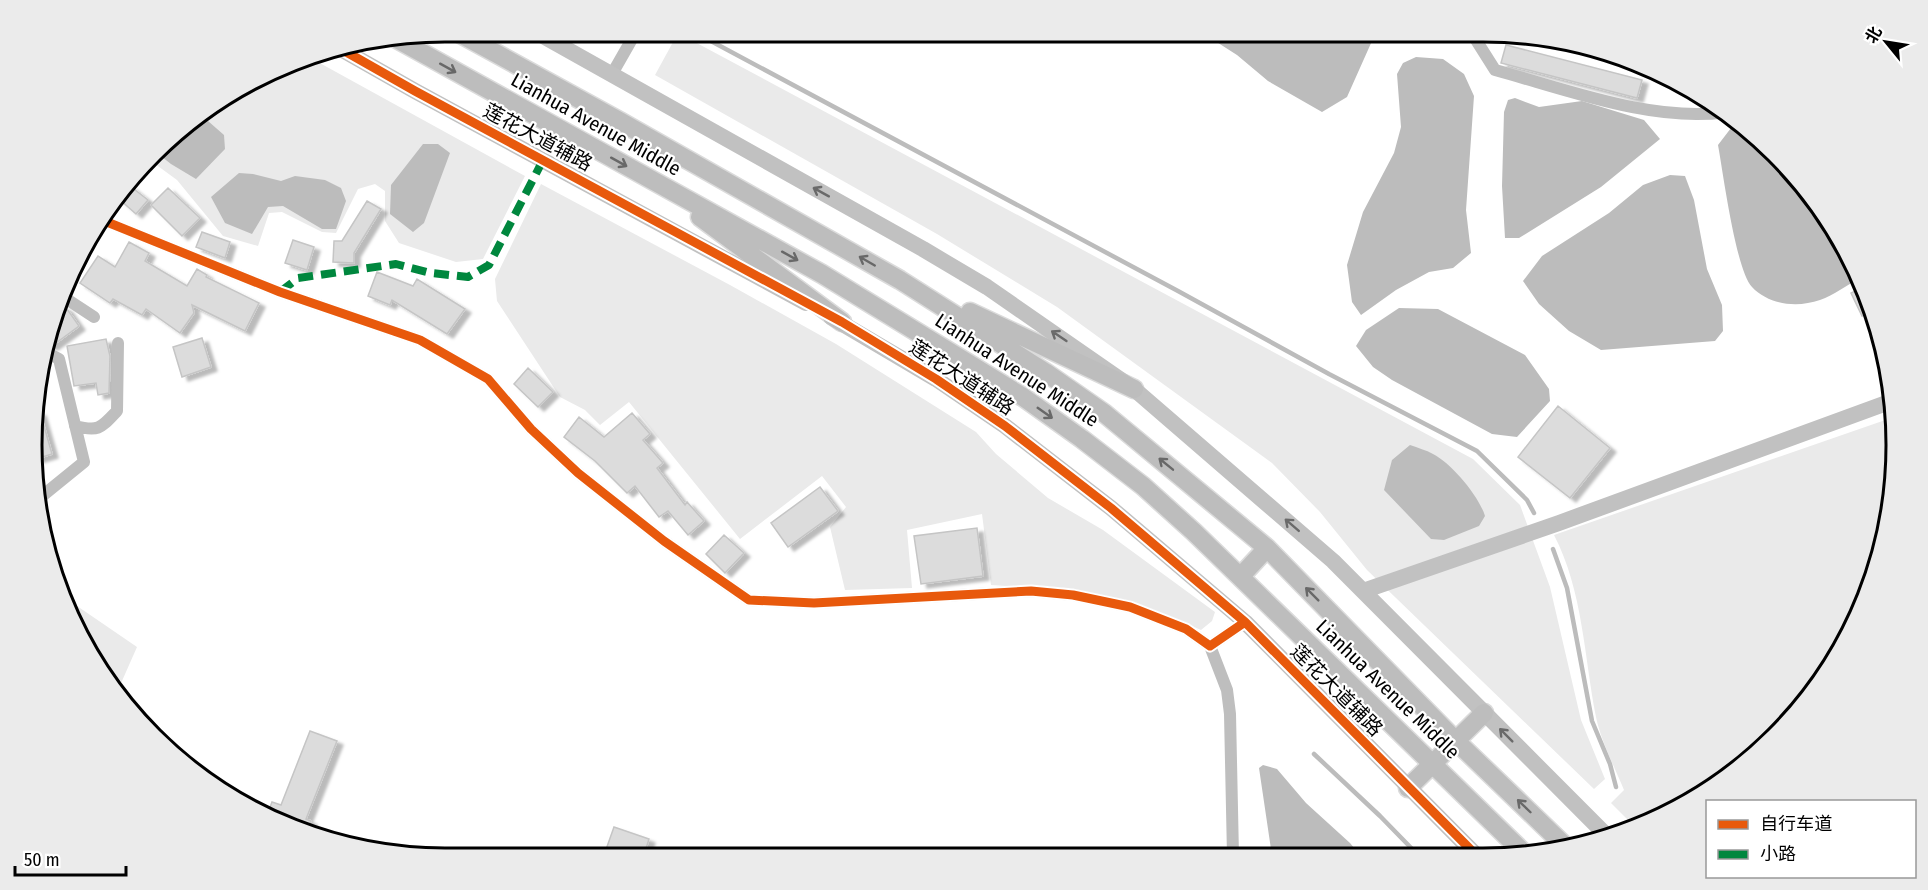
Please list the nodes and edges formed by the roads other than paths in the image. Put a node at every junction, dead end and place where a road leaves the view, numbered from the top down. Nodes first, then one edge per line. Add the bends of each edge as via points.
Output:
1 (475, 42) edge
2 (479, 42) edge
3 (554, 42) edge
4 (630, 42) edge
5 (1477, 42) edge
6 (406, 44) edge
7 (488, 49) junction
8 (350, 54) edge
9 (612, 74) junction
10 (1713, 114) edge
11 (646, 177) junction
12 (109, 223) edge
13 (900, 280) junction
14 (69, 301) edge
15 (94, 317) dead end
16 (842, 322) junction
17 (117, 343) dead end
18 (53, 356) edge
19 (1134, 389) junction
20 (1884, 403) edge
21 (75, 426) junction
22 (45, 494) edge
23 (1267, 548) junction
24 (1241, 576) junction
25 (1363, 591) junction
26 (1245, 622) junction
27 (1210, 646) junction
28 (1484, 713) junction
29 (1456, 741) junction
30 (1433, 764) junction
31 (1408, 788) junction
32 (1601, 830) edge
33 (1559, 841) edge
34 (1517, 846) edge
35 (1233, 848) edge
36 (1469, 848) edge

1 - 7 main road, Lianhua Avenue Middle
2 - 7 main road
3 - 9 street
4 - 9 street
5 - 10 street via 1495,70 1636,108
6 -> 11 main road, Lianhua Avenue Middle
13 -> 7 main road, Lianhua Avenue Middle
8 - 16 street, 莲花大道辅路
19 -> 9 street via 987,287
11 - 16 main road
11 -> 24 main road, Lianhua Avenue Middle via 822,274 1023,397 1143,486
12 - 27 street via 280,292 420,340 488,379 531,429 578,473 664,541 749,600 813,603 1031,591 1130,607 1186,629
13 - 19 main road
23 -> 13 main road, Lianhua Avenue Middle via 1104,413
14 - 15 street
16 - 26 street, 莲花大道辅路 via 1013,432 1111,508
17 - 21 street via 117,411 102,427 90,430
18 - 21 street via 59,359
25 -> 19 street
20 - 25 street
21 - 22 street via 84,462
23 - 24 main road
29 -> 23 main road, Lianhua Avenue Middle
24 - 30 main road, Lianhua Avenue Middle
25 - 28 street
26 - 27 street
26 - 31 street, 莲花大道辅路
27 - 35 street via 1227,690 1230,714
28 - 29 main road
32 -> 28 street
29 - 30 main road
33 -> 29 main road, Lianhua Avenue Middle
30 - 31 main road
30 - 34 main road, Lianhua Avenue Middle
31 - 36 street, 莲花大道辅路

